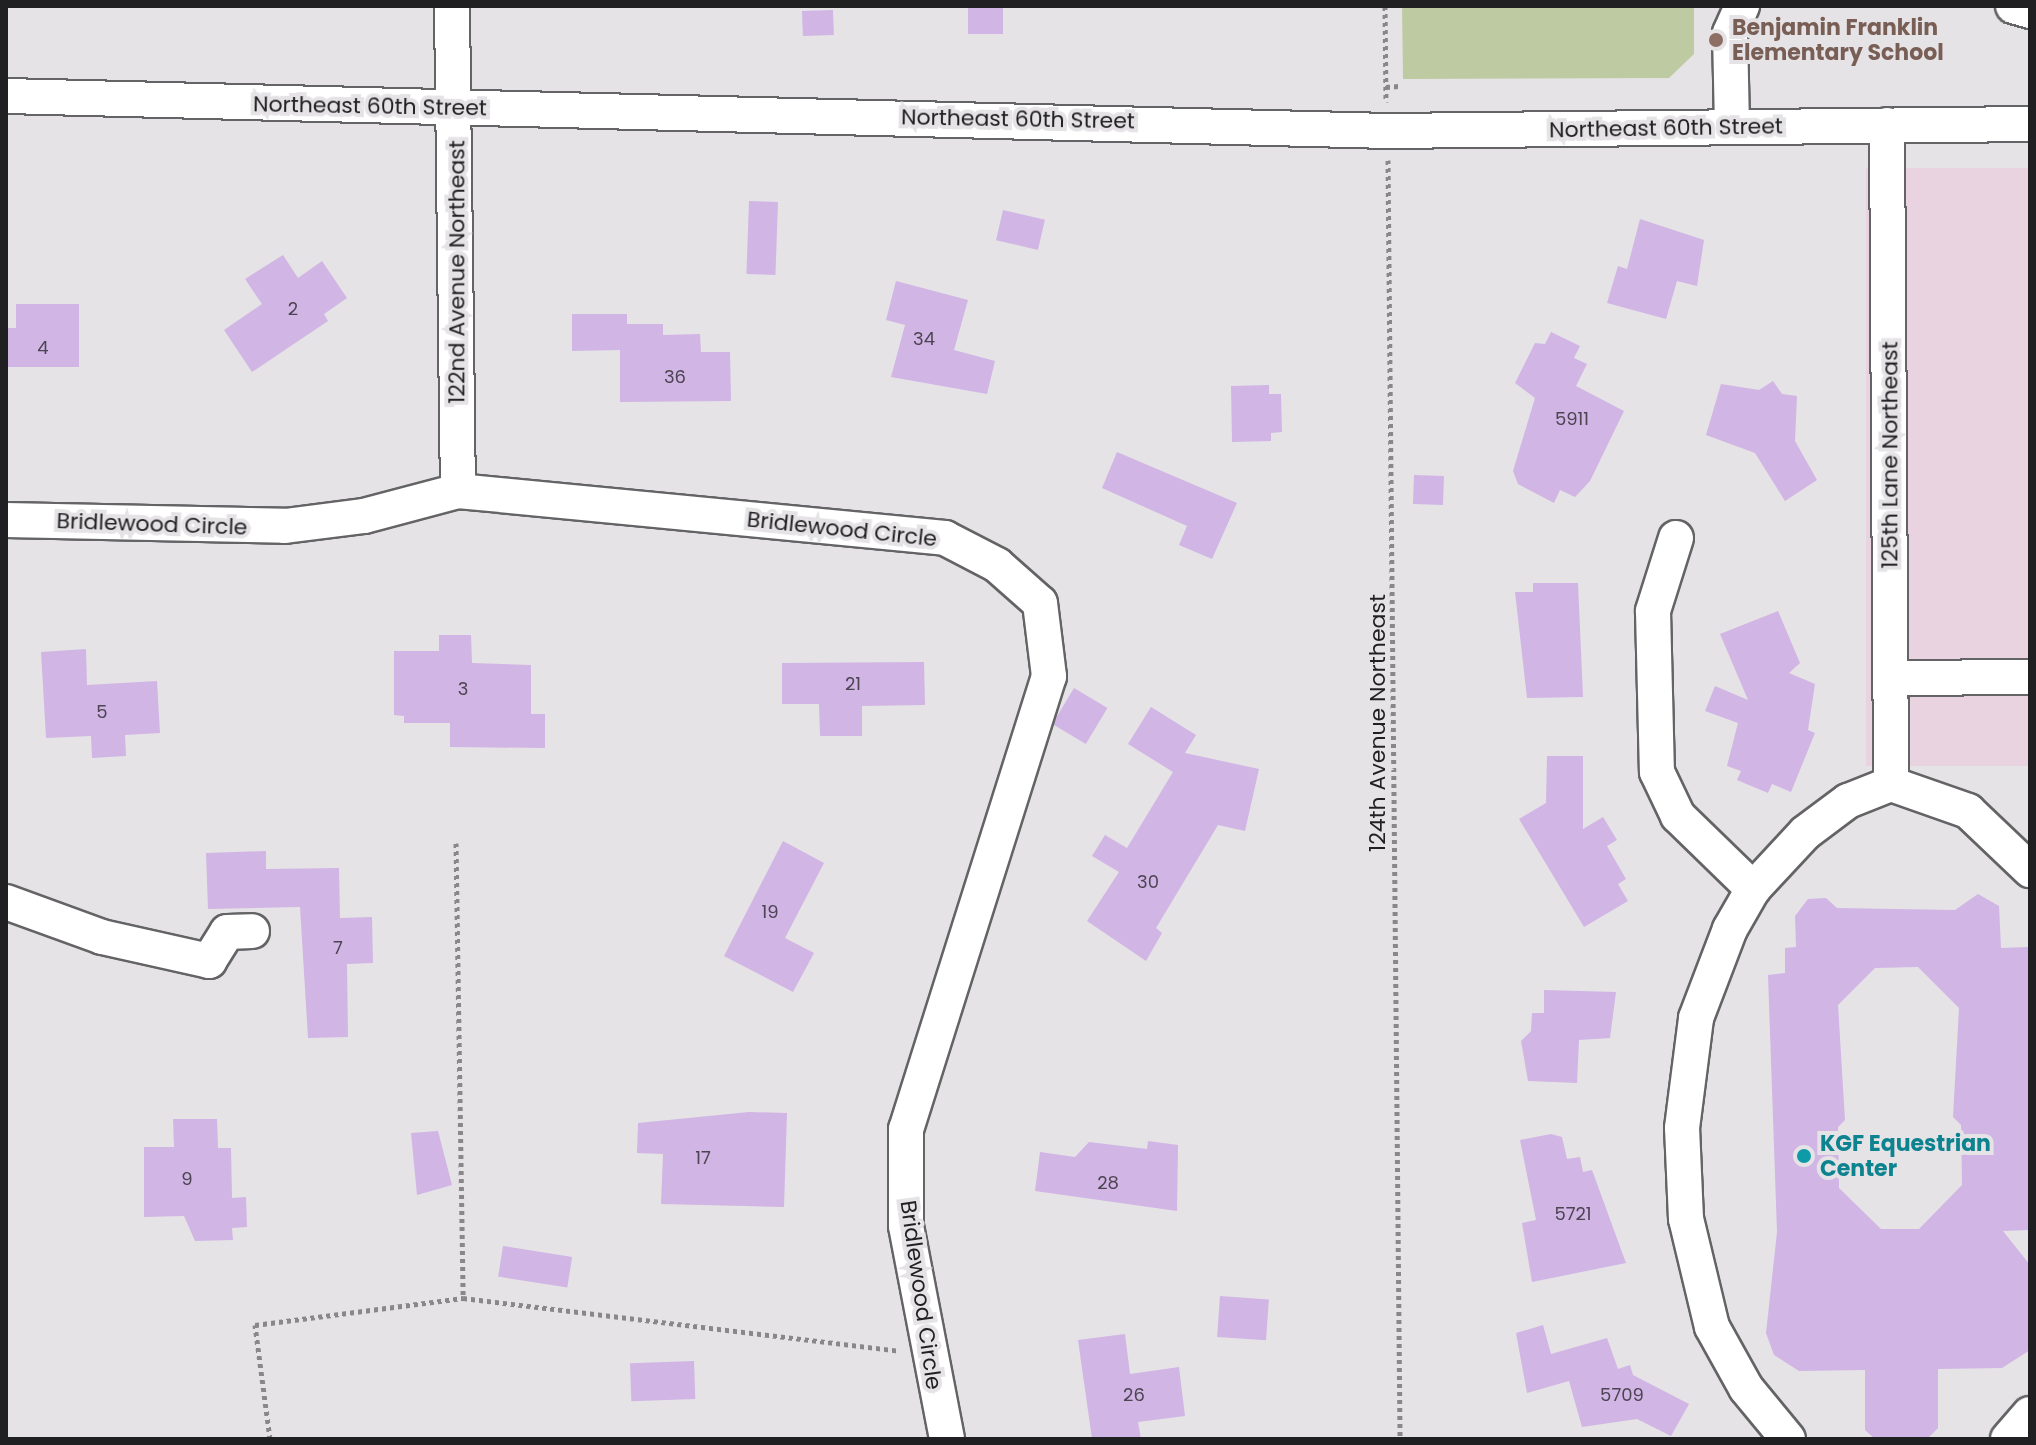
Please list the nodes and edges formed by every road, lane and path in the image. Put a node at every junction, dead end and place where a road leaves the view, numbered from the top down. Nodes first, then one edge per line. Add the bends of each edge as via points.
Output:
1 (452, 6) edge
2 (1385, 6) edge
3 (1742, 6) edge
4 (2013, 6) edge
5 (2030, 11) edge
6 (1399, 86) dead end
7 (1386, 87) junction
8 (6, 96) edge
9 (456, 108) junction
10 (2030, 124) edge
11 (1887, 125) junction
12 (1732, 127) junction
13 (1387, 131) junction
14 (458, 491) junction
15 (6, 520) edge
16 (1676, 538) dead end
17 (2030, 677) edge
18 (1891, 678) junction
19 (1891, 784) junction
20 (456, 843) dead end
21 (2024, 854) edge
22 (1753, 889) junction
23 (6, 902) edge
24 (252, 931) dead end
25 (463, 1298) junction
26 (927, 1354) junction
27 (2030, 1414) edge
28 (270, 1439) edge
29 (947, 1439) edge
30 (1400, 1439) edge
31 (1788, 1439) edge
32 (2008, 1439) edge

1 - 9 street, 122nd Avenue Northeast
2 - 7 path, 124th Avenue Northeast
3 - 12 street via 1730,33
4 - 5 street
6 - 7 path
7 - 13 path, 124th Avenue Northeast
8 - 9 street, Northeast 60th Street
9 - 13 street, Northeast 60th Street
9 - 14 street, 122nd Avenue Northeast
10 - 11 street, Northeast 60th Street
11 - 12 street, Northeast 60th Street
11 - 18 street, 125th Lane Northeast
12 - 13 street, Northeast 60th Street
13 - 30 path, 124th Avenue Northeast
14 - 15 street, Bridlewood Circle via 364,516 285,526
14 - 26 street, Bridlewood Circle via 945,538 997,565 1040,603 1049,676 906,1129 906,1226
16 - 22 street via 1653,611 1657,772 1678,816
17 - 18 street
18 - 19 street, 125th Lane Northeast
19 - 21 street via 1968,811
19 - 22 street via 1848,801 1805,833
20 - 25 path
22 - 31 street via 1696,1018 1682,1128 1686,1219 1712,1327 1746,1388
23 - 24 street via 102,937 209,961 227,932
25 - 26 path
25 - 28 path via 255,1325
26 - 29 street, Bridlewood Circle
27 - 32 street

